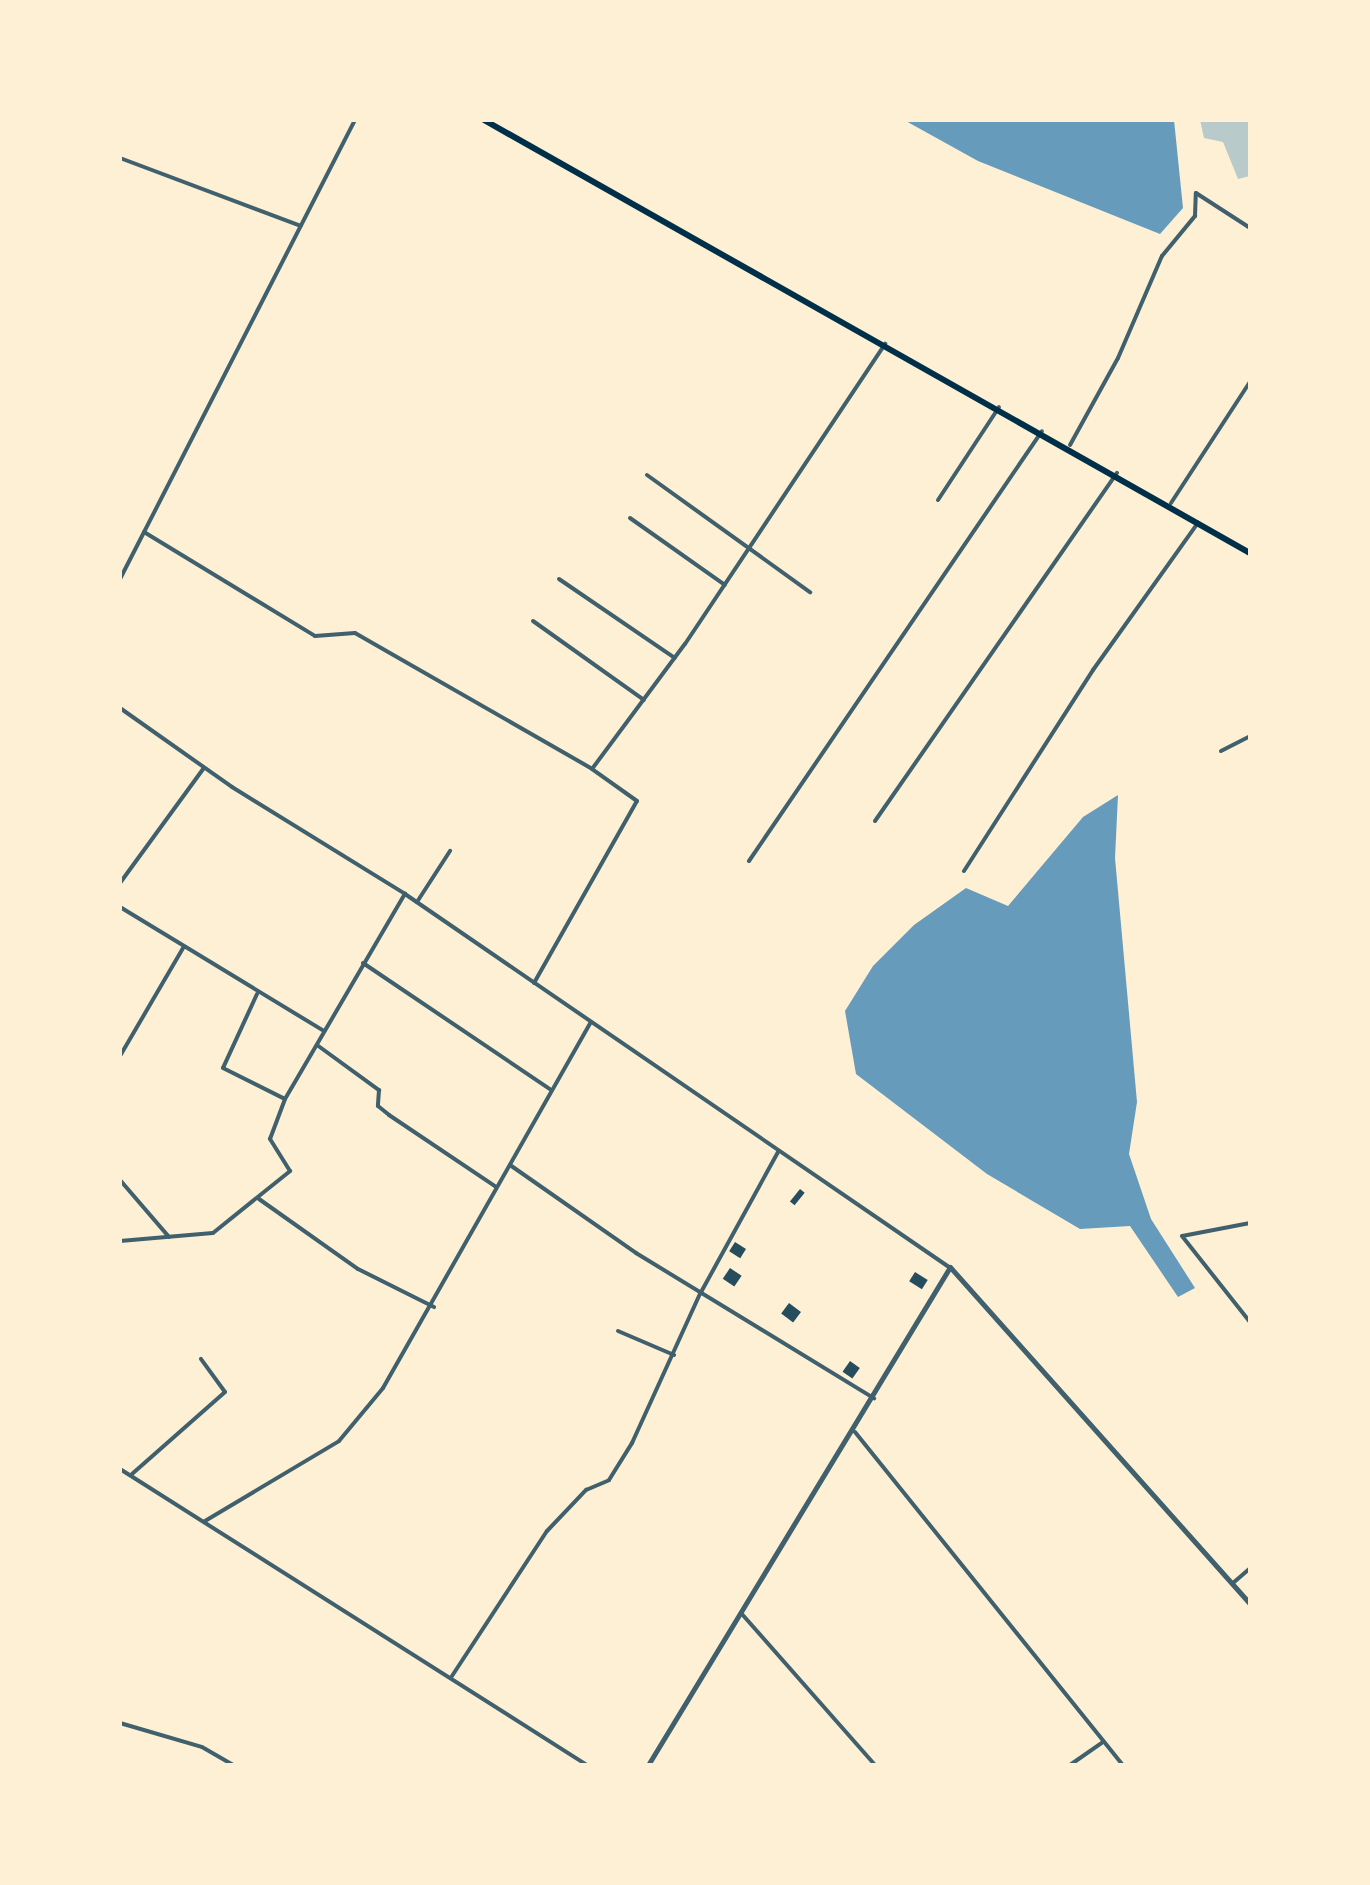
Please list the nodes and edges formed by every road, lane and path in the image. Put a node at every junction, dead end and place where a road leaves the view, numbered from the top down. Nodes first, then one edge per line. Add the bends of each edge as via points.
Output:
1 (354, 120) edge
2 (484, 120) edge
3 (120, 158) edge
4 (301, 226) junction
5 (1250, 228) edge
6 (884, 344) junction
7 (1250, 382) edge
8 (999, 407) junction
9 (1042, 430) junction
10 (1070, 445) junction
11 (1116, 473) junction
12 (647, 475) dead end
13 (938, 500) dead end
14 (1171, 503) junction
15 (630, 518) dead end
16 (1198, 522) junction
17 (144, 532) junction
18 (752, 546) junction
19 (1250, 553) edge
20 (120, 579) edge
21 (559, 579) dead end
22 (725, 585) junction
23 (810, 592) dead end
24 (533, 621) dead end
25 (675, 658) junction
26 (644, 700) junction
27 (120, 708) edge
28 (1250, 736) edge
29 (1221, 752) dead end
30 (204, 768) junction
31 (592, 769) junction
32 (875, 821) dead end
33 (450, 851) dead end
34 (749, 862) dead end
35 (964, 872) dead end
36 (120, 883) edge
37 (405, 894) junction
38 (417, 902) junction
39 (120, 906) edge
40 (183, 948) junction
41 (362, 963) junction
42 (533, 985) junction
43 (257, 994) junction
44 (590, 1024) junction
45 (324, 1031) junction
46 (317, 1046) junction
47 (120, 1056) edge
48 (550, 1089) junction
49 (285, 1099) junction
50 (778, 1152) junction
51 (510, 1165) junction
52 (120, 1180) edge
53 (497, 1188) junction
54 (258, 1199) junction
55 (1250, 1222) edge
56 (170, 1239) junction
57 (120, 1241) edge
58 (950, 1268) junction
59 (700, 1294) junction
60 (434, 1306) junction
61 (1250, 1322) edge
62 (618, 1330) dead end
63 (674, 1355) junction
64 (201, 1358) dead end
65 (874, 1398) junction
66 (855, 1432) junction
67 (123, 1471) edge
68 (205, 1521) junction
69 (1250, 1568) edge
70 (1232, 1583) junction
71 (1250, 1604) edge
72 (741, 1613) junction
73 (452, 1676) junction
74 (120, 1723) edge
75 (1104, 1742) junction
76 (233, 1765) edge
77 (587, 1765) edge
78 (648, 1765) edge
79 (874, 1765) edge
80 (1070, 1765) edge
81 (1123, 1765) edge

1 - 4 street
2 - 6 highway
3 - 4 street
4 - 17 street
5 - 10 street via 1196,193 1194,216 1162,256 1118,358
6 - 8 highway
6 - 18 street
7 - 14 street
8 - 9 highway
8 - 13 street
9 - 10 highway
9 - 34 street
10 - 11 highway
11 - 14 highway
11 - 32 street
12 - 18 street
14 - 16 highway
15 - 22 street
16 - 19 highway
16 - 35 street via 1093,670
17 - 20 street
17 - 31 street via 315,636 354,633
18 - 22 street
18 - 23 street
21 - 25 street
22 - 25 street
24 - 26 street
25 - 26 street
26 - 31 street
27 - 30 street
28 - 29 street
30 - 36 street
30 - 37 street
31 - 42 street via 637,800
33 - 38 street
37 - 38 street
37 - 41 street
38 - 42 street
39 - 40 street
40 - 43 street
40 - 47 street
41 - 45 street
41 - 48 street
42 - 44 street
43 - 45 street
43 - 49 street via 223,1068
44 - 48 street
44 - 50 street
45 - 46 street
46 - 49 street
46 - 53 street via 378,1090 378,1106 388,1115
48 - 51 street
49 - 54 street via 270,1139 290,1171
50 - 58 street
50 - 59 street
51 - 53 street
51 - 59 street
52 - 56 street
53 - 60 street
54 - 56 street via 213,1233
54 - 60 street via 358,1269
55 - 61 street via 1182,1236
56 - 57 street
58 - 65 street
58 - 70 street
59 - 63 street
59 - 65 street
60 - 68 street via 383,1388 339,1441
62 - 63 street
63 - 73 street via 609,1480 586,1490 547,1531
64 - 67 street via 225,1392 132,1475
65 - 66 street
66 - 72 street
66 - 75 street
67 - 68 street
68 - 73 street
69 - 70 street
70 - 71 street
72 - 78 street
72 - 79 street
73 - 77 street
74 - 76 street via 202,1747
75 - 80 street
75 - 81 street

